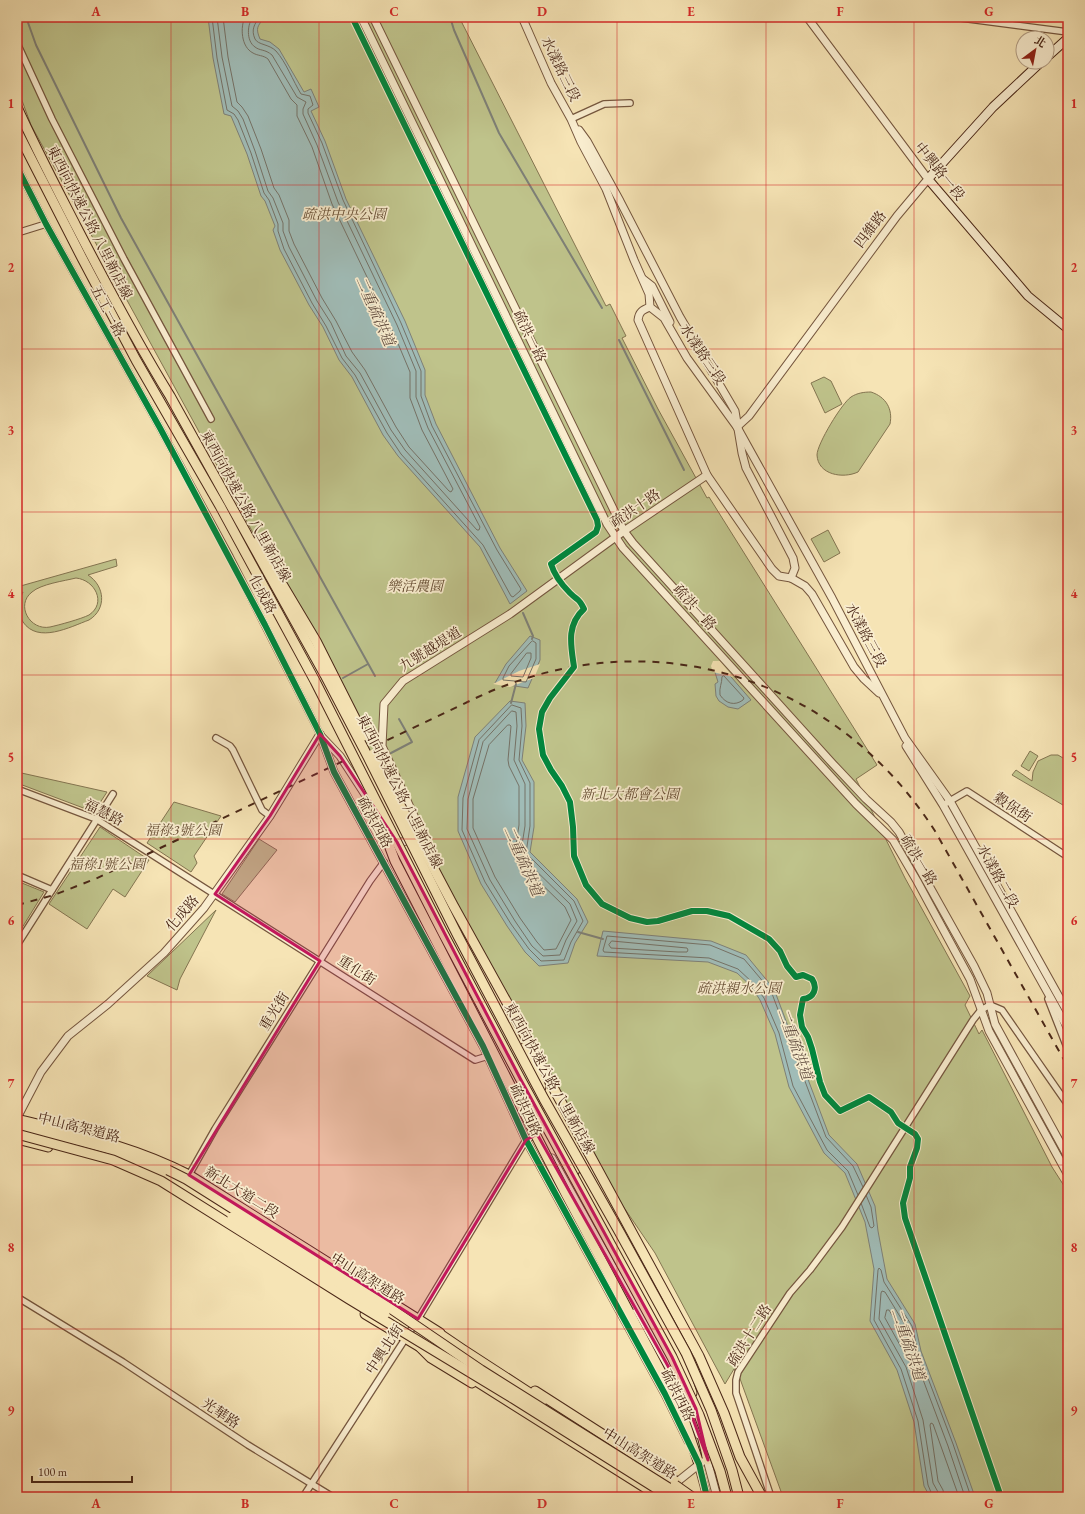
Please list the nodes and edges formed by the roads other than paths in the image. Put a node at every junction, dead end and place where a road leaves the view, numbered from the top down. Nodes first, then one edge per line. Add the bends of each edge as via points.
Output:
1 (361, 17) edge
2 (373, 17) edge
3 (522, 17) edge
4 (807, 17) edge
5 (961, 18) edge
6 (1068, 32) edge
7 (1068, 38) edge
8 (17, 43) edge
9 (1055, 50) edge
10 (1033, 70) edge
11 (630, 103) dead end
12 (17, 107) edge
13 (571, 119) junction
14 (17, 130) edge
15 (17, 167) edge
16 (928, 179) junction
17 (46, 224) junction
18 (17, 232) edge
19 (641, 277) junction
20 (650, 307) junction
21 (1068, 329) edge
22 (674, 335) junction
23 (211, 419) dead end
24 (737, 427) junction
25 (180, 467) joint
26 (707, 475) junction
27 (236, 515) junction
28 (624, 531) junction
29 (616, 537) junction
30 (791, 578) junction
31 (540, 593) joint
32 (884, 698) junction
33 (320, 734) junction
34 (216, 738) dead end
35 (360, 769) junction
36 (17, 789) edge
37 (113, 794) dead end
38 (947, 803) junction
39 (270, 816) junction
40 (96, 819) junction
41 (1068, 857) edge
42 (384, 862) junction
43 (17, 875) edge
44 (52, 890) junction
45 (215, 894) junction
46 (17, 945) edge
47 (320, 961) junction
48 (1039, 976) junction
49 (990, 1005) junction
50 (510, 1008) junction
51 (981, 1010) junction
52 (1068, 1013) edge
53 (1068, 1029) edge
54 (1068, 1050) edge
55 (488, 1056) junction
56 (1068, 1106) edge
57 (17, 1118) edge
58 (17, 1125) edge
59 (17, 1134) edge
60 (537, 1134) junction
61 (17, 1139) edge
62 (526, 1140) junction
63 (76, 1153) junction
64 (1068, 1157) edge
65 (189, 1175) junction
66 (1068, 1175) edge
67 (17, 1297) edge
68 (418, 1319) junction
69 (434, 1330) junction
70 (405, 1339) junction
71 (420, 1348) junction
72 (481, 1379) junction
73 (708, 1460) junction
74 (699, 1464) junction
75 (677, 1482) junction
76 (312, 1484) junction
77 (303, 1497) edge
78 (332, 1497) edge
79 (652, 1497) edge
80 (660, 1497) edge
81 (669, 1497) edge
82 (683, 1497) edge
83 (692, 1497) edge
84 (706, 1497) edge
85 (717, 1497) edge
86 (728, 1497) edge
87 (739, 1497) edge
88 (762, 1497) edge
89 (771, 1497) edge

1 - 29 street, 疏洪一路 via 607,524
2 - 28 street, 疏洪一路
3 - 13 street, 水漾路三段 via 551,83
4 - 16 street, 中興路一段
5 - 6 street
7 - 9 main road
8 - 23 street via 55,126
10 - 16 main road, 四維路 via 993,106
11 - 13 street via 604,104
12 - 27 main road, 東西向快速公路 八里新店線, bridge via 110,292
13 - 19 street, 水漾路三段 via 606,189
13 - 24 street via 587,141 680,317 734,411
14 - 35 main road, 東西向快速公路 八里新店線, bridge via 136,360 223,513
15 - 17 street, 五工一路
16 - 21 main road, 中興路一段 via 1028,296
16 - 24 street, 四維路 via 892,222 749,416
17 - 18 street
17 - 25 street, 五工一路
19 - 20 street, 水漾路三段
19 - 22 street via 652,286 672,325
20 - 22 street, 水漾路三段 via 664,318
20 - 26 street via 641,310 638,320
22 - 24 street, 水漾路三段 via 687,358
24 - 30 street via 746,468 793,558 795,568
24 - 32 street, 水漾路三段
25 - 33 street, 化成路 via 266,625
26 - 28 street, 疏洪十路
26 - 30 street via 772,570 779,576
27 - 50 main road, bridge via 261,548 316,642 375,759
27 - 87 main road, 東西向快速公路 八里新店線, bridge via 357,736 544,1099 686,1353 712,1410
28 - 29 street, 疏洪十路
28 - 49 street, 疏洪一路 via 833,764 899,832 974,966
29 - 31 street, 疏洪十路
29 - 51 street, 疏洪一路 via 856,804 893,840 966,972
30 - 32 street via 812,594 854,667
31 - 33 street, 九號越堤道 via 402,681 384,704 382,746 415,818 417,828 414,837 404,842 395,842 340,756
32 - 38 street, 水漾路二段 via 905,738
33 - 39 street, 化成路
33 - 42 street, 疏洪西路 via 334,772
34 - 39 street via 233,750 262,810
35 - 74 main road, bridge via 395,861 566,1194 680,1408
35 - 86 main road, 東西向快速公路 八里新店線, bridge via 450,947 672,1357 699,1415
36 - 40 street, 福慧路
37 - 40 street
38 - 41 street, 穀保街 via 967,791
38 - 48 street, 水漾路二段
38 - 52 street, 水漾路二段
39 - 45 street, 化成路
40 - 44 street
40 - 45 street, 福慧路
42 - 47 street, 重光街
42 - 55 street, 疏洪西路
43 - 44 street
44 - 46 street
45 - 47 street, 重化街
45 - 57 street, 化成路 via 164,953 68,1036 41,1072
47 - 55 street, 重化街 via 475,1060
47 - 65 street, 重光街
48 - 53 street, 水漾路二段
48 - 54 street
49 - 51 street
49 - 56 street via 1002,1010
49 - 64 street, 疏洪一路 via 995,1024
50 - 73 main road, bridge via 558,1128 686,1372
50 - 88 main road via 699,1356 740,1457
51 - 66 street, 疏洪一路 via 988,1031
51 - 89 street, 疏洪十二路 via 856,1205 823,1253 790,1293 738,1372 736,1393
55 - 60 street, 疏洪西路
55 - 62 street, 疏洪西路
57 - 65 main road, 新北大道二段 via 126,1148
58 - 82 main road, 中山高架道路, bridge via 119,1151 186,1179
59 - 72 main road, 中山高架道路, bridge via 113,1160 161,1180
60 - 62 street
60 - 73 street, 疏洪西路 via 668,1366 689,1408
61 - 63 main road
62 - 68 street, 中興北街
62 - 74 street, 疏洪西路 via 665,1394
63 - 70 main road via 152,1180
63 - 72 main road, bridge via 109,1156 132,1163 158,1173 185,1188 353,1292
65 - 68 main road, 新北大道二段
67 - 76 street, 光華路
68 - 69 main road, 新北大道二段
68 - 70 street, 中興北街
69 - 75 main road via 464,1346
69 - 83 main road, bridge
70 - 71 main road
70 - 76 street, 中興北街
71 - 79 main road via 431,1358
71 - 80 main road via 434,1354
72 - 81 main road, 中山高架道路, bridge
73 - 74 street
73 - 85 street, 疏洪西路
74 - 75 street
74 - 84 street, 疏洪西路
75 - 81 street
76 - 77 street, 中興北街
76 - 78 street, 光華路

